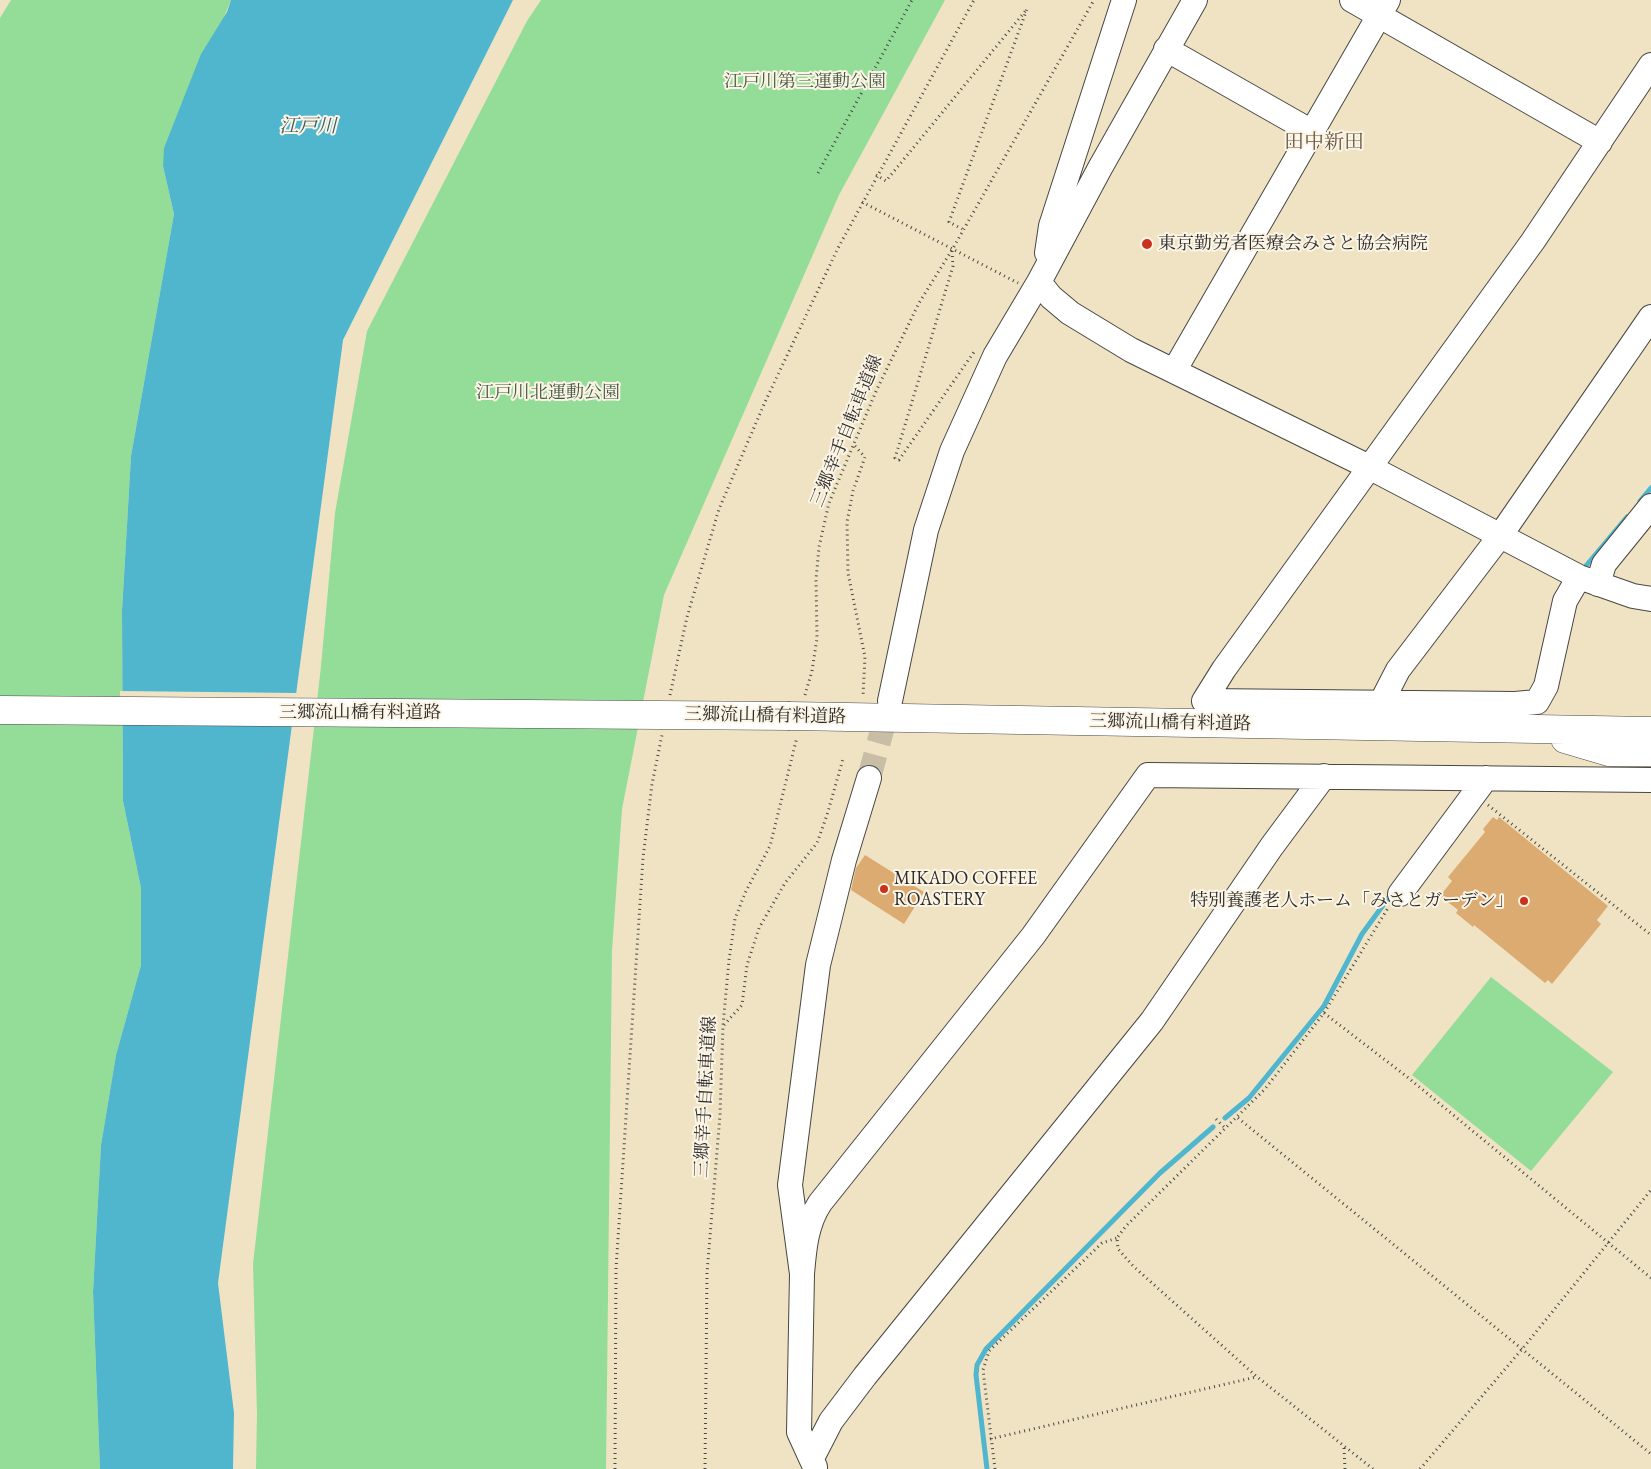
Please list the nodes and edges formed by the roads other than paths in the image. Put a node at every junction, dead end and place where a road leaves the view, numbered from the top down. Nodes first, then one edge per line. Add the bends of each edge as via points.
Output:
1 (1124, 0) edge
2 (1195, 0) edge
3 (1352, 0) edge
4 (1384, 8) edge
5 (1166, 49) junction
6 (1651, 65) edge
7 (1312, 132) junction
8 (1600, 142) junction
9 (1036, 280) junction
10 (1651, 317) edge
11 (1174, 371) junction
12 (1369, 468) junction
13 (1651, 506) edge
14 (1500, 536) junction
15 (1588, 581) junction
16 (1651, 599) edge
17 (1381, 703) junction
18 (900, 709) junction
19 (0, 710) edge
20 (1530, 730) junction
21 (1651, 730) edge
22 (1651, 752) edge
23 (1324, 776) junction
24 (870, 778) tunnel mouth
25 (1651, 780) edge
26 (1480, 786) junction
27 (1400, 894) road end
28 (802, 1274) junction
29 (814, 1464) edge

1 - 9 street
2 - 5 street
3 - 4 street
4 - 7 street
4 - 8 street
5 - 7 street
5 - 9 street
6 - 8 street
7 - 11 street
8 - 12 street via 1534,241
9 - 11 street via 1051,297 1094,329
9 - 18 street via 995,356 943,474 926,530
10 - 14 street
11 - 12 street
12 - 14 street
12 - 17 street via 1204,701
13 - 15 street
14 - 15 street
14 - 17 street via 1398,670
15 - 16 street
15 - 17 street via 1565,601 1546,686 1537,702
18 - 19 main road, 三郷流山橋有料道路, bridge via 798,716
18 - 20 main road, 三郷流山橋有料道路 via 1239,725
20 - 21 main road, 三郷流山橋有料道路
20 - 22 main road, 三郷流山橋有料道路 via 1609,752
23 - 26 street
23 - 28 street via 1148,775 1033,936 820,1203 811,1219
23 - 29 street via 1152,1021 831,1421
24 - 28 street via 827,923 814,993 790,1185
25 - 26 street
26 - 27 street
28 - 29 street via 799,1432

